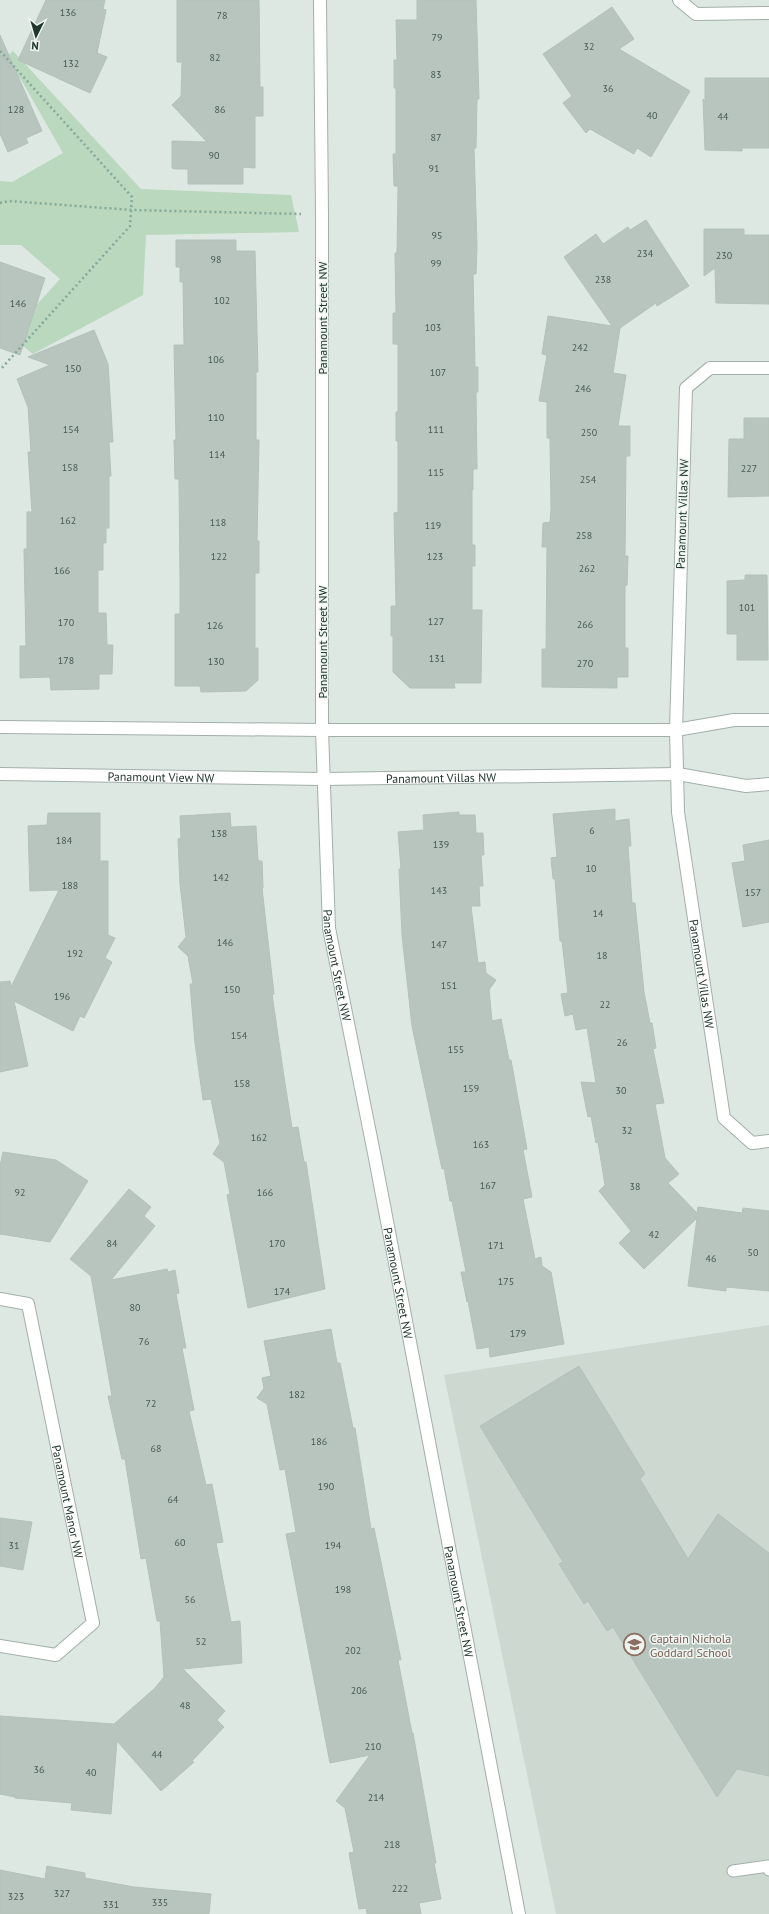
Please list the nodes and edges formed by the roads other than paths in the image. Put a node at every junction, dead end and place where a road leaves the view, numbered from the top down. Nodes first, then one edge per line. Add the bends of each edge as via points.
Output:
1 (320, 0) edge
2 (679, 0) edge
3 (769, 13) edge
4 (769, 368) edge
5 (769, 720) edge
6 (0, 728) edge
7 (322, 730) junction
8 (676, 730) junction
9 (0, 774) edge
10 (678, 774) junction
11 (323, 778) junction
12 (769, 784) edge
13 (769, 1141) edge
14 (0, 1299) edge
15 (0, 1646) edge
16 (769, 1870) edge
17 (733, 1871) dead end
18 (519, 1914) edge

1 - 7 street, Panamount Street NW
2 - 3 street via 696,14
4 - 8 street, Panamount Villas NW via 710,368 686,388
5 - 8 street via 734,720
6 - 7 street
7 - 8 street
7 - 11 street, Panamount Street NW
8 - 10 street, Panamount Villas NW
9 - 11 street, Panamount View NW
10 - 11 street, Panamount Villas NW
10 - 12 street via 746,786
10 - 13 street, Panamount Villas NW via 678,812 724,1118 752,1143
11 - 18 street, Panamount Street NW via 329,928
14 - 15 street, Panamount Manor NW via 28,1304 93,1623 56,1655
16 - 17 lane via 768,1866

